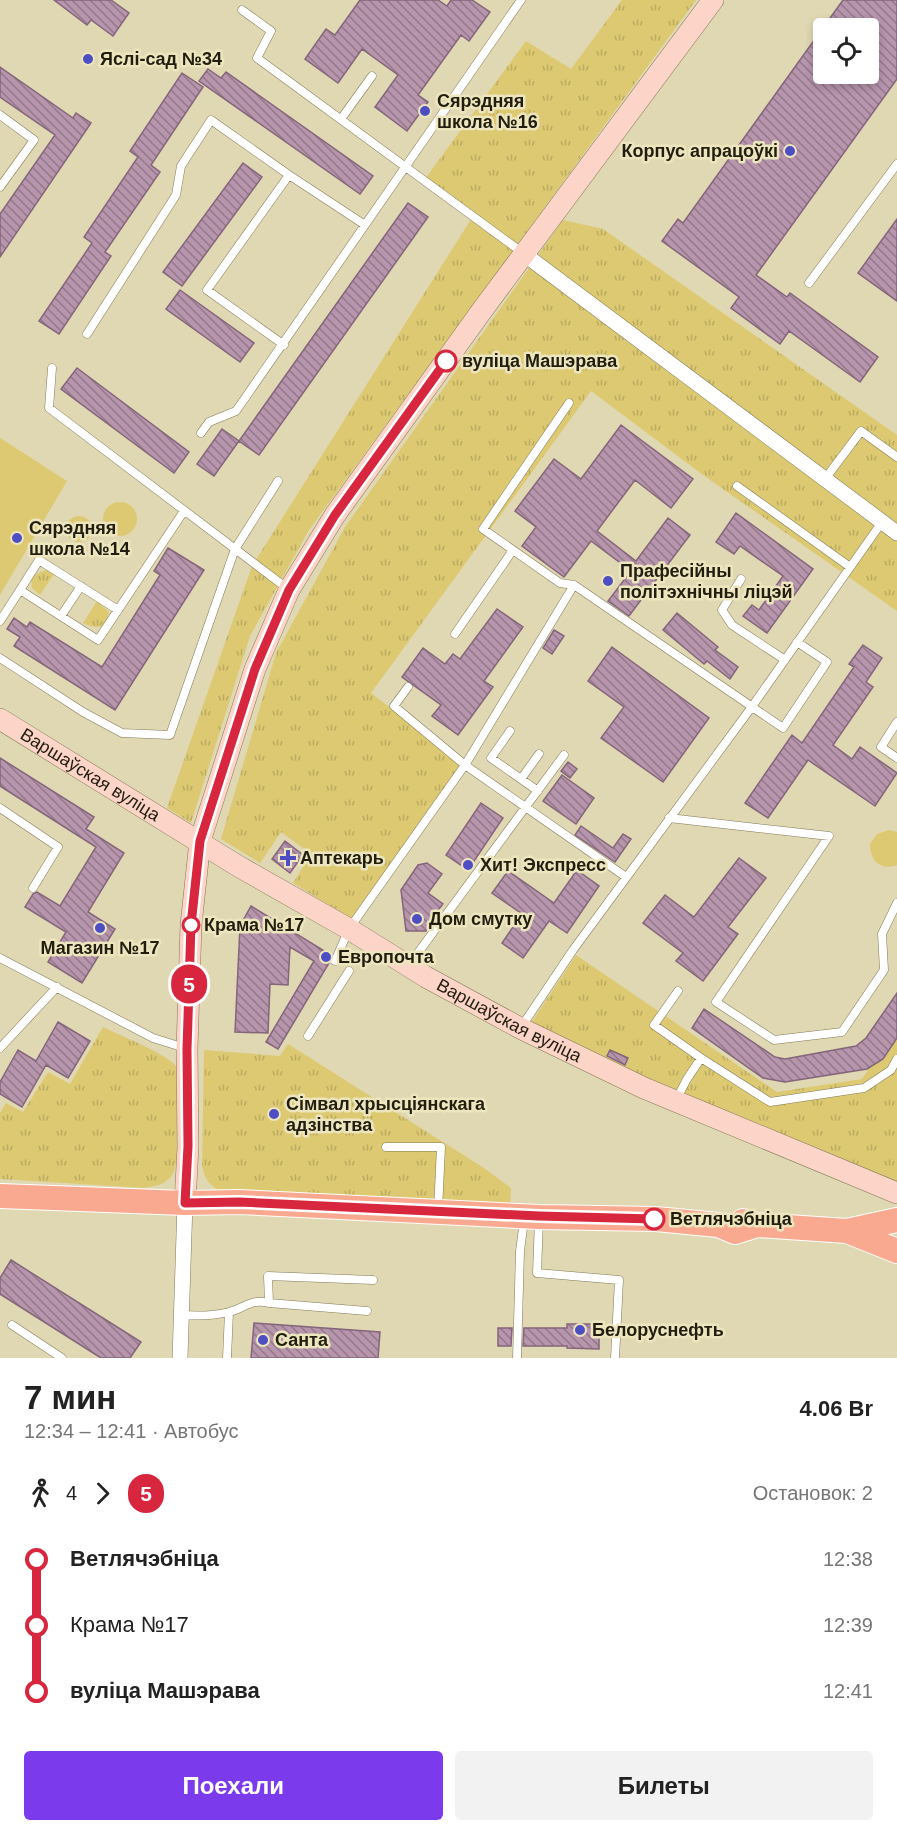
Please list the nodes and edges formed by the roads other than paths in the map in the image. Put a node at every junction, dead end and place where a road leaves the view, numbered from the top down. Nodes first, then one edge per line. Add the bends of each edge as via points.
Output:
1 (521, 0) edge
2 (713, 0) edge
3 (242, 10) dead end
4 (372, 76) dead end
5 (0, 115) edge
6 (341, 119) junction
7 (897, 164) edge
8 (405, 168) junction
9 (289, 175) junction
10 (0, 187) edge
11 (365, 225) junction
12 (524, 254) junction
13 (810, 283) dead end
14 (87, 334) dead end
15 (284, 345) junction
16 (52, 368) dead end
17 (569, 403) dead end
18 (201, 433) dead end
19 (897, 457) edge
20 (825, 479) junction
21 (278, 481) dead end
22 (737, 486) dead end
23 (184, 511) junction
24 (882, 522) junction
25 (897, 533) edge
26 (235, 549) junction
27 (513, 550) junction
28 (850, 567) junction
29 (741, 579) dead end
30 (574, 585) junction
31 (81, 586) junction
32 (20, 590) junction
33 (289, 590) junction
34 (118, 610) junction
35 (61, 616) junction
36 (0, 621) edge
37 (455, 634) dead end
38 (797, 642) junction
39 (0, 658) edge
40 (785, 660) junction
41 (408, 687) dead end
42 (752, 708) junction
43 (0, 720) edge
44 (897, 722) edge
45 (510, 730) dead end
46 (539, 754) dead end
47 (564, 754) dead end
48 (897, 758) edge
49 (465, 765) junction
50 (521, 779) junction
51 (537, 791) junction
52 (526, 807) junction
53 (0, 808) edge
54 (669, 818) junction
55 (200, 841) junction
56 (626, 877) junction
57 (33, 888) dead end
58 (897, 903) edge
59 (349, 929) junction
60 (0, 958) edge
61 (334, 961) dead end
62 (408, 966) junction
63 (349, 971) dead end
64 (57, 987) junction
65 (678, 991) dead end
66 (520, 1028) junction
67 (308, 1036) dead end
68 (0, 1048) edge
69 (187, 1049) junction
70 (701, 1058) junction
71 (897, 1059) edge
72 (676, 1101) junction
73 (386, 1147) dead end
74 (852, 1174) junction
75 (897, 1193) edge
76 (0, 1196) edge
77 (185, 1203) junction
78 (438, 1212) junction
79 (532, 1216) junction
80 (893, 1222) edge
81 (848, 1231) junction
82 (897, 1251) edge
83 (373, 1280) dead end
84 (269, 1303) junction
85 (367, 1311) dead end
86 (230, 1312) junction
87 (182, 1315) junction
88 (12, 1326) dead end
89 (62, 1358) edge
90 (180, 1358) edge
91 (228, 1358) edge
92 (517, 1358) edge
93 (615, 1358) edge

1 - 8 lane
2 - 12 street
3 - 6 lane via 271,31 257,58
4 - 6 lane
5 - 10 lane via 34,140
6 - 8 lane
7 - 13 lane
8 - 11 lane
8 - 12 lane
9 - 11 lane
9 - 14 lane via 211,120 181,166 176,195
9 - 15 lane via 207,290
11 - 15 lane
12 - 20 street
12 - 33 street via 335,515
15 - 18 lane via 236,411 208,422
16 - 23 lane via 49,408
17 - 27 lane via 483,529
19 - 20 lane via 861,431
20 - 24 street
21 - 26 lane
22 - 28 lane
23 - 26 lane
23 - 34 lane
24 - 25 street
24 - 28 lane
26 - 33 lane
26 - 39 lane via 170,735 122,733
27 - 30 lane via 560,583
27 - 37 lane
28 - 38 lane
29 - 40 lane via 722,609 732,625
30 - 42 lane
30 - 49 lane
31 - 32 lane via 39,560
31 - 34 lane
31 - 35 lane
32 - 35 lane
32 - 36 lane
33 - 55 street via 255,669
34 - 35 lane via 98,640
38 - 40 lane
38 - 42 lane via 827,662 783,728
40 - 42 lane
41 - 49 lane via 394,706
42 - 54 lane
43 - 55 street, Варшаўская вуліца
44 - 48 lane via 881,747
45 - 50 lane via 491,758
46 - 50 lane
47 - 51 lane
49 - 52 lane
49 - 59 lane
50 - 51 lane
51 - 52 lane
52 - 56 lane
52 - 62 lane
53 - 57 lane via 58,847
54 - 56 lane
54 - 58 lane via 829,836 716,1002 774,1040 842,1032 884,970 882,934
55 - 59 street, Варшаўская вуліца
55 - 69 street via 191,925
56 - 66 lane
59 - 61 lane
59 - 62 street, Варшаўская вуліца
60 - 64 lane
62 - 66 street, Варшаўская вуліца
63 - 67 lane
64 - 68 lane
64 - 69 lane via 153,1038
65 - 70 lane via 654,1025
66 - 72 street, Варшаўская вуліца
69 - 77 street
70 - 71 lane via 771,1102 864,1088 891,1070
70 - 72 lane
72 - 74 street, Варшаўская вуліца
73 - 78 lane via 441,1147
74 - 75 street, Варшаўская вуліца
74 - 80 street, Варшаўская вуліца via 888,1202
76 - 77 main road
77 - 78 main road via 248,1202
77 - 87 street
78 - 79 main road
79 - 81 main road via 656,1219 718,1225 735,1232 757,1225
79 - 92 lane via 520,1251
79 - 93 lane via 537,1273 619,1280
80 - 81 main road
81 - 82 main road
83 - 84 lane via 268,1276
84 - 85 lane
84 - 86 lane via 258,1300
86 - 87 lane
86 - 91 lane
87 - 90 street
88 - 89 lane

